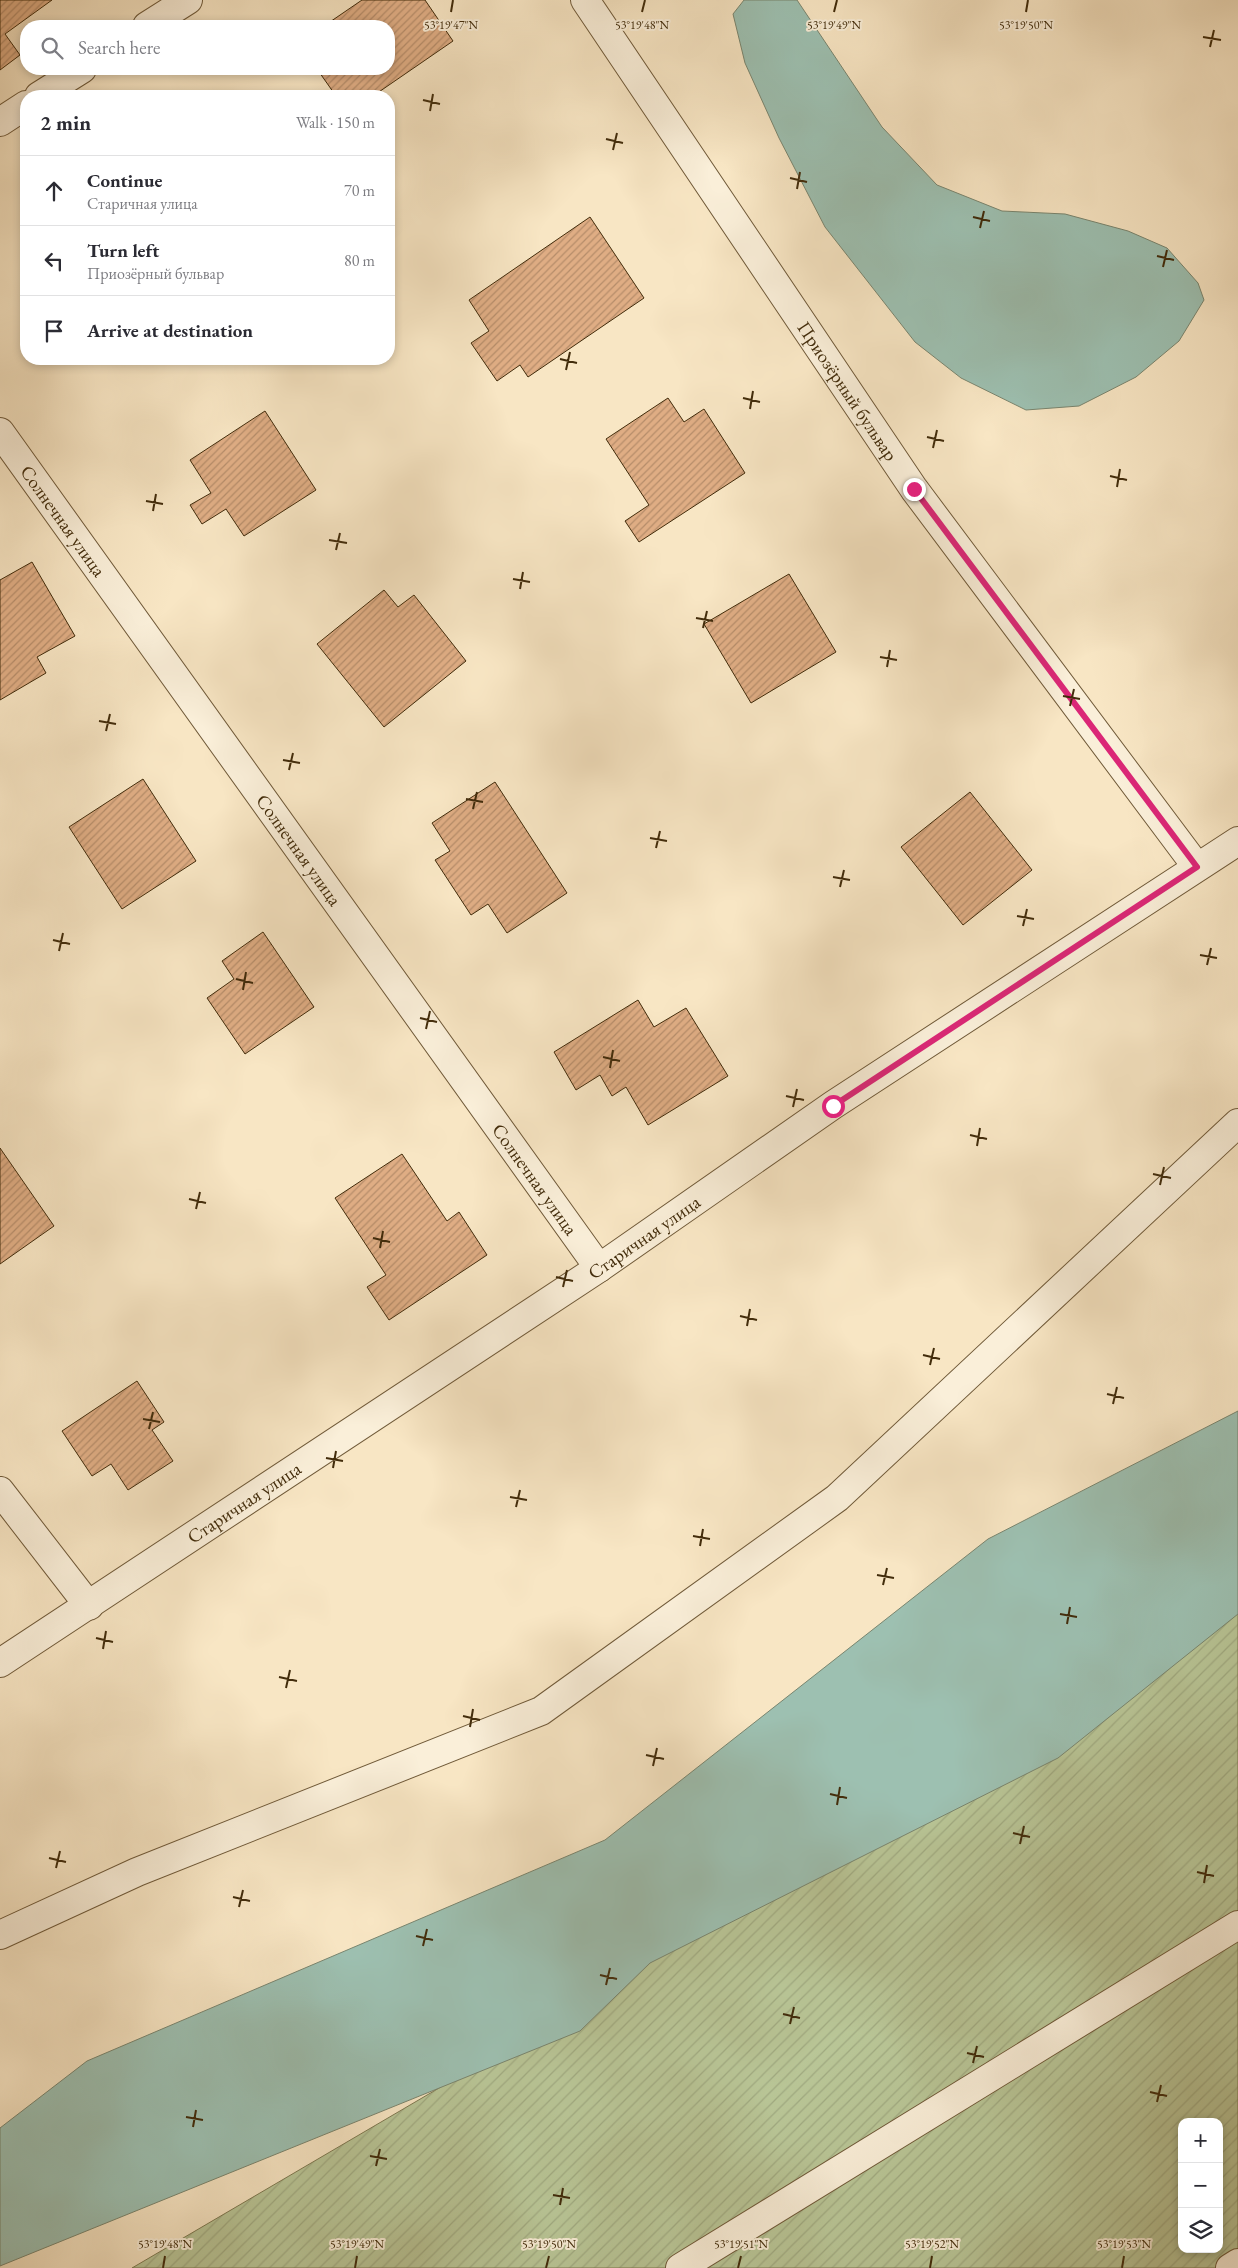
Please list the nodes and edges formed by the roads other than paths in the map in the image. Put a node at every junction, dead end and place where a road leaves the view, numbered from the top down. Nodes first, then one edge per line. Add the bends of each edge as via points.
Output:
1 (188, 0) edge
2 (585, 0) edge
3 (156, 20) edge
4 (72, 75) edge
5 (49, 90) edge
6 (20, 109) edge
7 (0, 122) edge
8 (0, 432) edge
9 (1238, 841) edge
10 (1197, 867) junction
11 (1238, 1123) edge
12 (599, 1268) junction
13 (0, 1490) edge
14 (90, 1606) junction
15 (0, 1663) edge
16 (1238, 1925) edge
17 (0, 1935) edge
18 (1238, 2263) edge
19 (680, 2268) edge
20 (1230, 2268) edge

1 - 3 street
2 - 10 street, Приозёрный бульвар via 914,489
4 - 5 street
6 - 7 street
8 - 12 street, Солнечная улица
9 - 10 street, Старичная улица
10 - 12 street, Старичная улица via 833,1106
11 - 17 street via 837,1498 542,1711 137,1872
12 - 14 street, Старичная улица
13 - 14 street
14 - 15 street, Старичная улица
16 - 19 street
18 - 20 street

